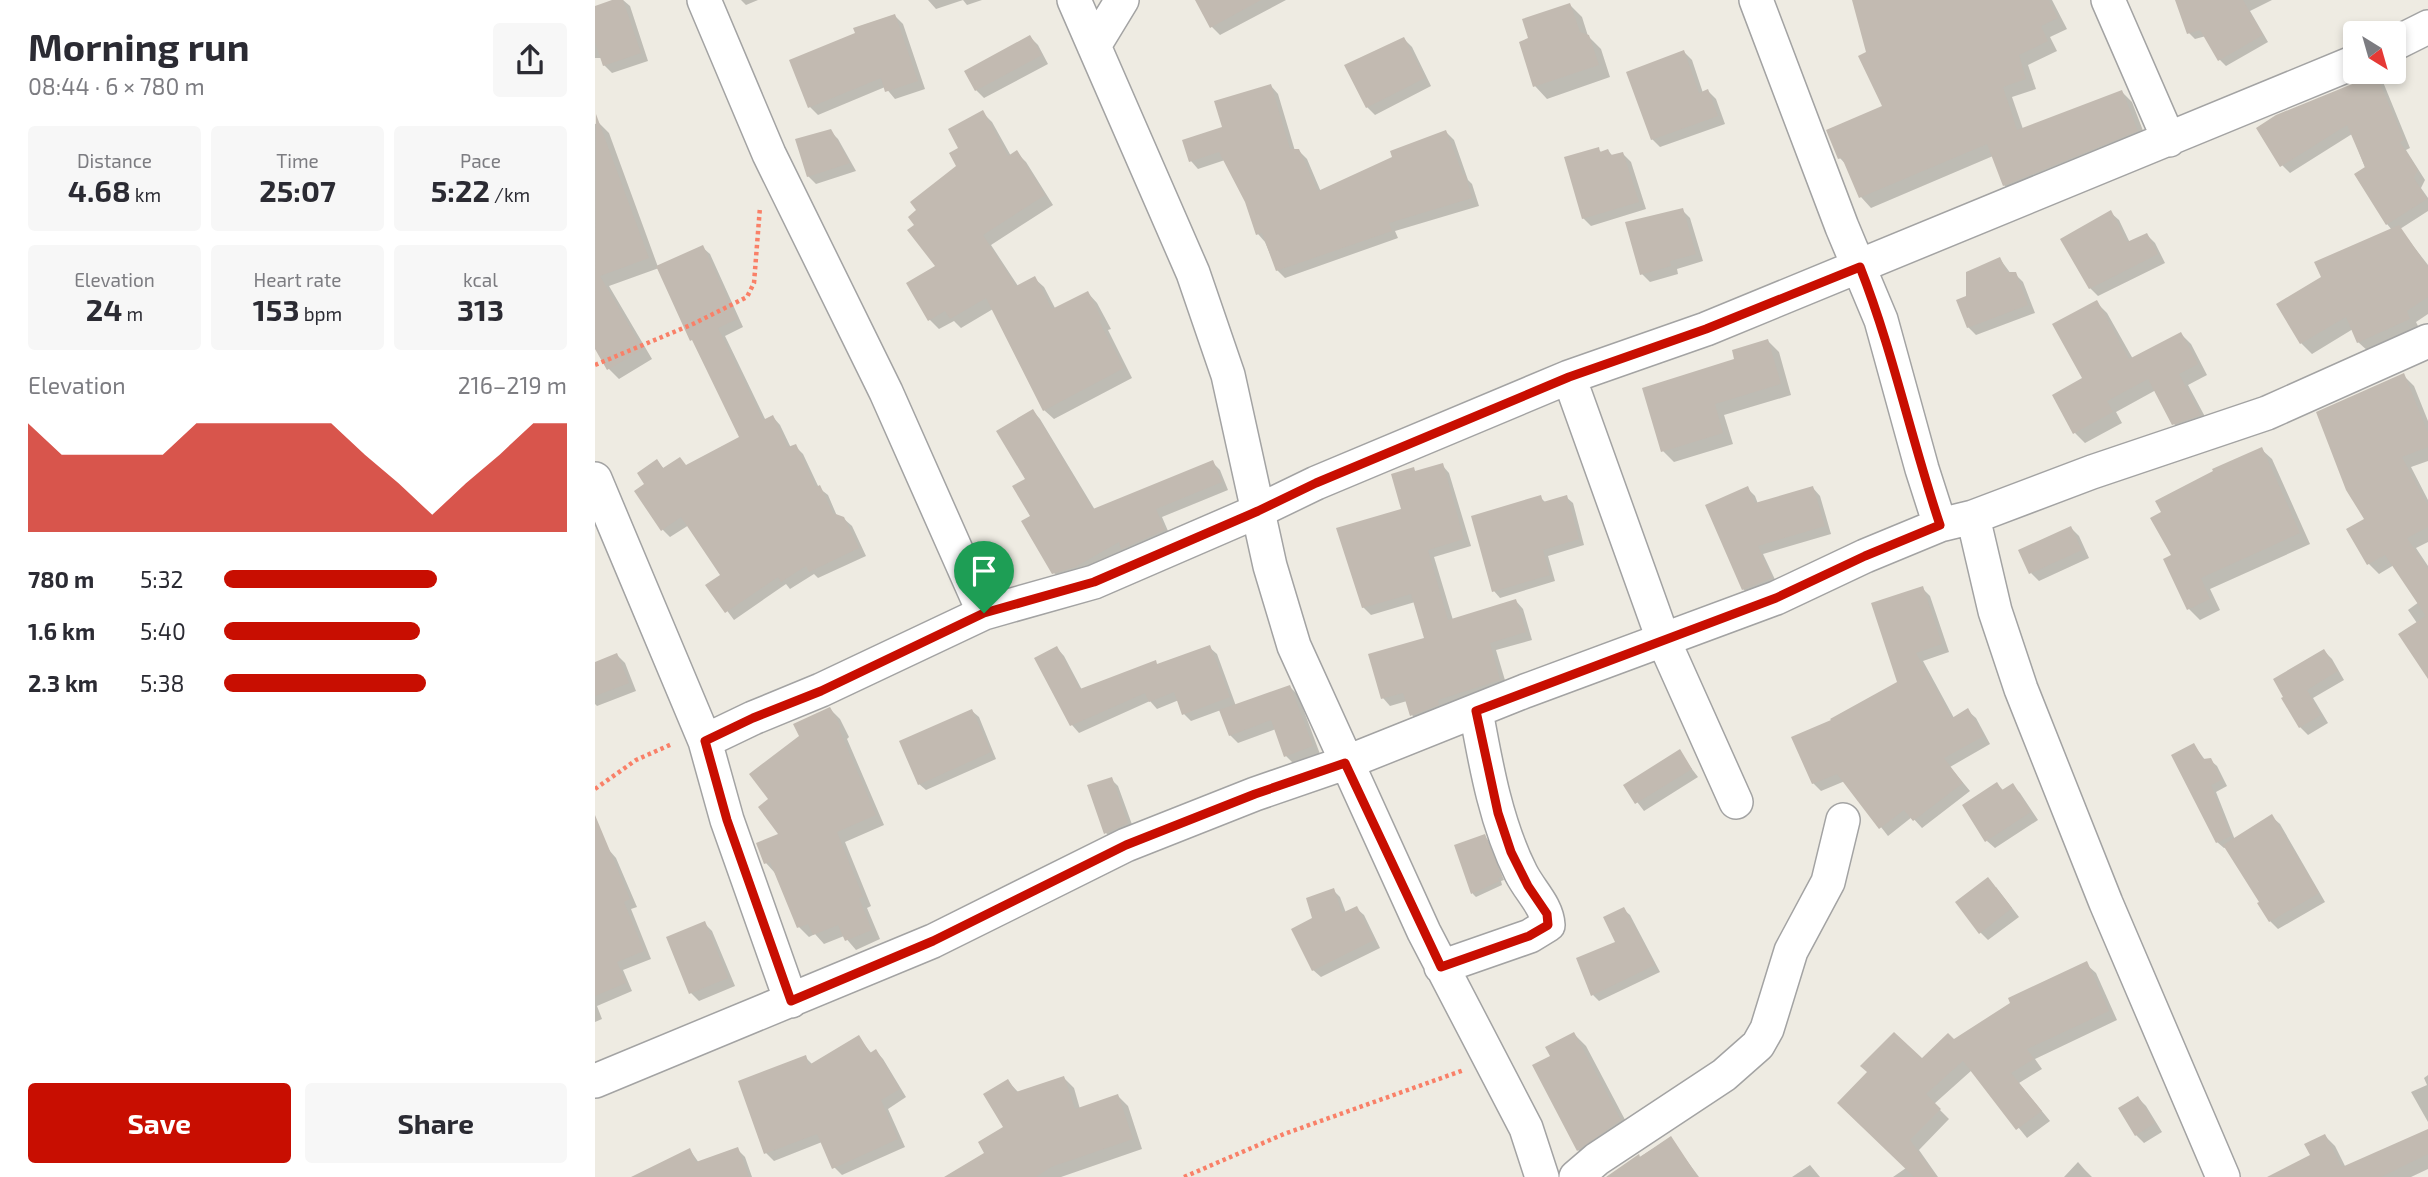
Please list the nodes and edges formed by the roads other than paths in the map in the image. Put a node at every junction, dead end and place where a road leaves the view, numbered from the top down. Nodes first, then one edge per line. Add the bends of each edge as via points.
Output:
1 (704, 0) edge
2 (1074, 0) edge
3 (1122, 0) edge
4 (1756, 0) edge
5 (2108, 0) edge
6 (2428, 27) edge
7 (2406, 38) edge
8 (1094, 46) junction
9 (2343, 67) edge
10 (2169, 140) junction
11 (1860, 267) junction
12 (2428, 341) edge
13 (1569, 377) junction
14 (595, 479) edge
15 (1258, 511) junction
16 (1973, 517) junction
17 (1940, 525) junction
18 (984, 613) junction
19 (1663, 639) junction
20 (1476, 711) junction
21 (703, 736) junction
22 (1345, 763) junction
23 (1736, 802) dead end
24 (1843, 820) dead end
25 (1441, 967) junction
26 (791, 1001) junction
27 (595, 1081) edge
28 (1542, 1177) edge
29 (1576, 1177) edge
30 (2223, 1177) edge

1 - 18 street via 769,154 886,392
2 - 8 street
3 - 8 street
4 - 11 street
5 - 10 street
6 - 7 street
8 - 15 street via 1193,272 1228,375
9 - 10 street
10 - 11 street
11 - 13 street via 1706,329
11 - 17 street via 1881,320
12 - 16 street via 2267,413
13 - 15 street
13 - 19 street
14 - 21 street
15 - 18 street via 1094,582
15 - 22 street via 1285,622
16 - 17 street
16 - 30 street via 1995,611 2021,689
17 - 19 street via 1776,598
18 - 21 street via 821,691
19 - 20 street
19 - 23 street
20 - 22 street
20 - 25 street via 1511,852 1547,914 1548,925
21 - 26 street via 727,820
22 - 25 street
22 - 26 street via 1126,845 933,941
24 - 29 street via 1828,882 1791,951 1758,1045 1724,1075
25 - 28 street via 1526,1128
26 - 27 street

